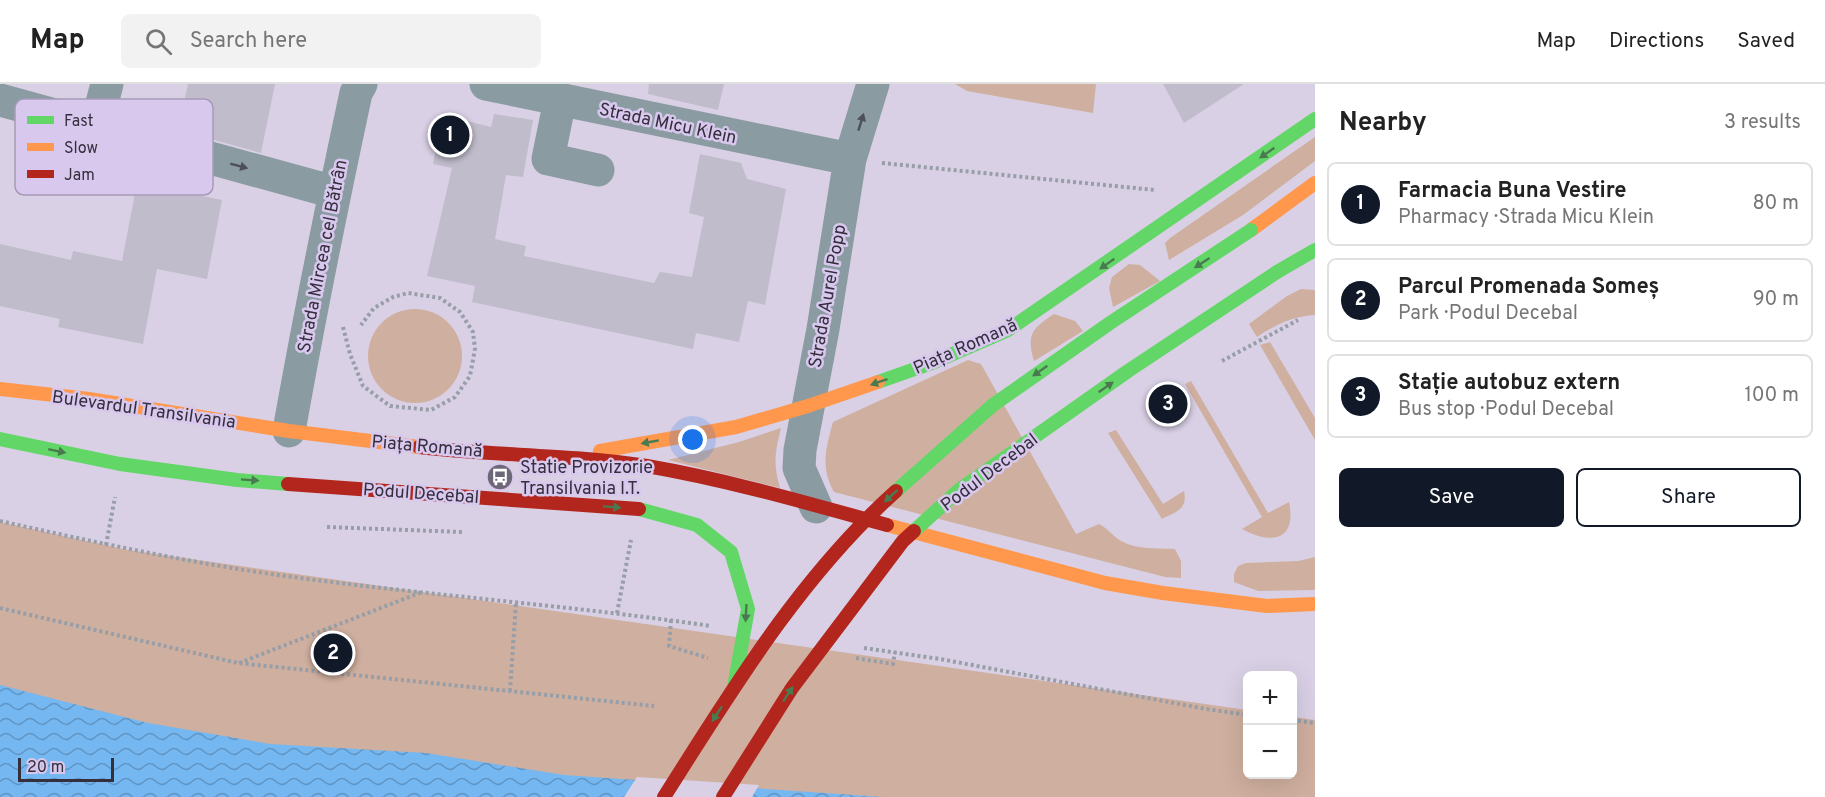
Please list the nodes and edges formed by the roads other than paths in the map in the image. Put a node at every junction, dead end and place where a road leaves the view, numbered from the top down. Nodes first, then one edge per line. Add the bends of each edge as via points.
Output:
1 (107, 84) edge
2 (486, 84) edge
3 (873, 84) edge
4 (356, 87) edge
5 (544, 93) edge
6 (103, 99) edge
7 (0, 100) edge
8 (15, 104) edge
9 (1315, 119) edge
10 (213, 158) edge
11 (862, 161) junction
12 (598, 170) dead end
13 (1315, 183) edge
14 (334, 192) junction
15 (1315, 250) edge
16 (1309, 259) edge
17 (0, 389) edge
18 (808, 406) junction
19 (289, 431) junction
20 (0, 439) edge
21 (565, 457) junction
22 (816, 507) junction
23 (1315, 604) edge
24 (734, 687) junction
25 (664, 797) edge
26 (723, 797) edge

1 - 6 street
2 - 5 street, Strada Micu Klein
11 -> 3 street, Strada Aurel Popp
4 - 14 street, Strada Mircea cel Bătrân
5 - 11 street, Strada Micu Klein
5 - 12 street via 548,159
7 - 8 street
9 -> 18 street, Piața Romană via 1008,330 932,363
10 -> 14 street
11 - 18 street, Strada Aurel Popp
13 -> 24 street, Podul Decebal, bridge via 993,405 876,509 814,578
14 - 19 street, Strada Mircea cel Bătrân
15 - 16 street
26 -> 16 street, Podul Decebal, bridge via 792,688 903,541 959,490 1128,371 1277,272
17 - 19 street, Bulevardul Transilvania
18 -> 21 street, Piața Romană via 736,427
18 - 22 street, Strada Aurel Popp via 799,468
19 - 21 street, Piața Romană via 426,448
20 -> 24 street, Podul Decebal, bridge via 120,464 237,480 642,509 697,525 731,552 748,609
21 - 22 street, Piața Romană via 739,485
22 - 23 street, Piața Romană via 1106,583 1268,606
24 -> 25 street, Podul Decebal, bridge

